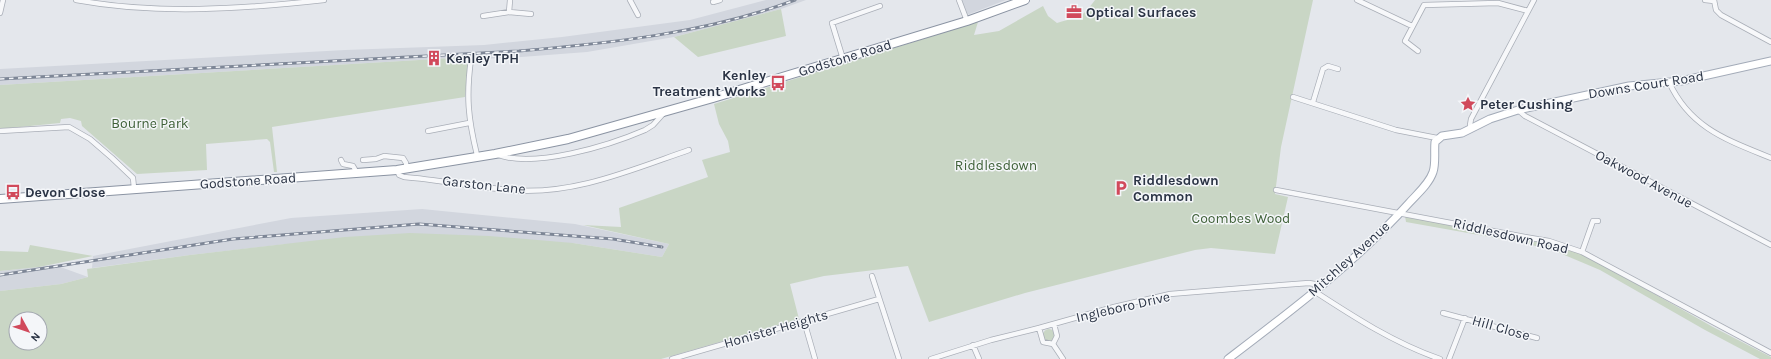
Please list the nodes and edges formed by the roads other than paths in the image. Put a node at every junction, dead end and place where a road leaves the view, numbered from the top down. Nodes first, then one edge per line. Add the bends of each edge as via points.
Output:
1 (3, 0) edge
2 (76, 0) edge
3 (324, 0) edge
4 (510, 0) edge
5 (630, 0) edge
6 (720, 0) edge
7 (959, 0) edge
8 (1025, 0) edge
9 (1357, 0) edge
10 (1534, 0) edge
11 (1705, 0) edge
12 (1714, 1) edge
13 (713, 2) dead end
14 (880, 6) dead end
15 (1528, 11) junction
16 (509, 12) junction
17 (0, 13) edge
18 (531, 14) dead end
19 (638, 15) dead end
20 (483, 16) dead end
21 (967, 21) junction
22 (1412, 26) junction
23 (1771, 42) edge
24 (1418, 51) dead end
25 (471, 59) dead end
26 (843, 59) junction
27 (1771, 61) edge
28 (1338, 69) dead end
29 (1669, 82) junction
30 (1293, 96) dead end
31 (1313, 102) junction
32 (1518, 110) junction
33 (664, 112) junction
34 (469, 123) junction
35 (1472, 128) junction
36 (0, 131) edge
37 (428, 131) dead end
38 (1437, 138) junction
39 (689, 150) dead end
40 (495, 154) junction
41 (476, 157) junction
42 (1771, 158) edge
43 (341, 160) dead end
44 (363, 160) dead end
45 (407, 169) junction
46 (397, 170) junction
47 (357, 173) junction
48 (134, 188) junction
49 (1276, 190) dead end
50 (0, 199) edge
51 (1400, 212) junction
52 (1593, 221) dead end
53 (1771, 245) edge
54 (1582, 252) junction
55 (872, 276) dead end
56 (1320, 285) junction
57 (1314, 291) junction
58 (879, 299) junction
59 (1442, 313) dead end
60 (1465, 318) junction
61 (804, 321) junction
62 (1054, 324) junction
63 (1039, 328) junction
64 (1537, 338) dead end
65 (1053, 344) junction
66 (973, 345) junction
67 (1771, 353) edge
68 (672, 359) edge
69 (815, 359) edge
70 (899, 359) edge
71 (931, 359) edge
72 (979, 359) edge
73 (1063, 359) edge
74 (1228, 359) edge
75 (1440, 359) edge
76 (1449, 359) edge

1 - 17 street
2 - 3 street via 154,9 259,6
4 - 16 street
5 - 19 street
6 - 13 street
7 - 21 street
8 - 21 highway, Godstone Road
9 - 22 street
10 - 15 street
11 - 12 street
12 - 23 street via 1716,10 1721,15
14 - 26 street via 832,22
15 - 22 street via 1498,3 1424,5
15 - 35 street via 1471,119
16 - 18 street
16 - 20 street
21 - 26 highway, Godstone Road
22 - 24 street via 1405,41
25 - 34 street via 467,94
26 - 33 highway, Godstone Road
27 - 29 main road, Downs Court Road
28 - 31 street via 1328,66 1323,69
29 - 32 main road, Downs Court Road via 1629,86
29 - 42 street via 1684,108 1702,125 1723,138
30 - 31 street, Downs Court Road
31 - 38 street, Downs Court Road via 1396,130
32 - 35 main road, Downs Court Road via 1490,118
32 - 53 street, Oakwood Avenue
33 - 40 highway, Godstone Road via 568,139
33 - 40 street, Godstone Road via 654,125 645,130 568,154 520,160
34 - 37 street
34 - 41 street
35 - 38 main road, Downs Court Road via 1462,133
36 - 48 street via 69,127 90,139 112,158 132,178
38 - 51 main road, Mitchley Avenue via 1434,171 1428,182
39 - 46 street, Garston Lane via 592,183 553,189 511,190 404,177 399,175
40 - 41 highway, Godstone Road
41 - 45 highway, Godstone Road
43 - 47 street via 343,164 353,166
44 - 45 street via 395,156 403,158
45 - 46 highway, Godstone Road
46 - 47 highway, Godstone Road
47 - 48 highway, Godstone Road
48 - 50 highway, Godstone Road
49 - 51 street, Riddlesdown Road
51 - 54 street, Riddlesdown Road via 1549,241
51 - 56 main road, Mitchley Avenue
52 - 54 street
54 - 67 street, Riddlesdown Road
55 - 58 street
56 - 57 main road, Mitchley Avenue
56 - 62 street, Ingleboro Drive via 1309,283 1170,294
57 - 74 main road, Mitchley Avenue
57 - 75 street via 1358,320 1395,340
58 - 61 street, Honister Heights
58 - 70 street
59 - 60 street, Hill Close
60 - 64 street, Hill Close
60 - 76 street, Hill Close
61 - 68 street, Honister Heights
61 - 69 street
62 - 63 street, Ingleboro Drive
62 - 65 street via 1057,336
63 - 65 street via 1043,342
63 - 66 street, Ingleboro Drive
65 - 73 street
66 - 71 street, Ingleboro Drive
66 - 72 street

